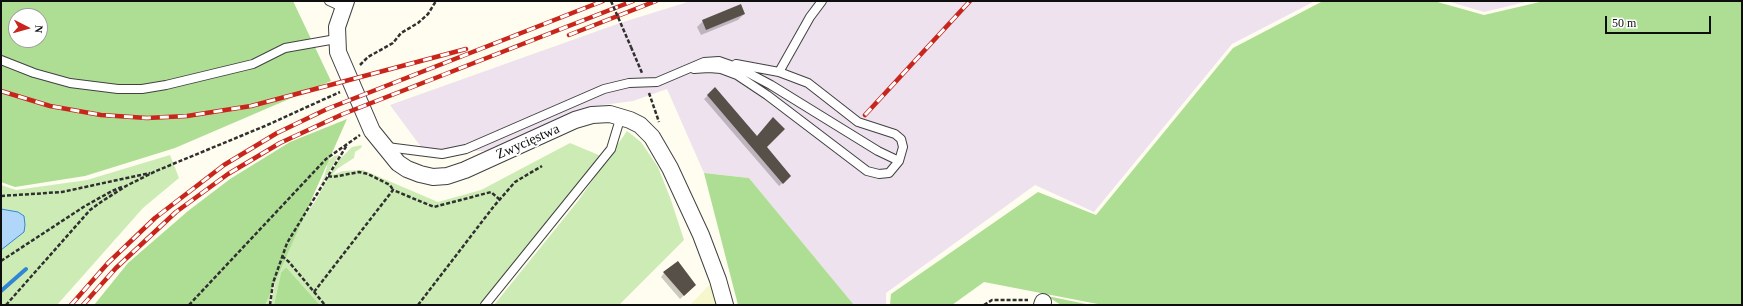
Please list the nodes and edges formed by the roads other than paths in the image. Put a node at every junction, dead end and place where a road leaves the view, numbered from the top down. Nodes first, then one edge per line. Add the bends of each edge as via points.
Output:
1 (822, 1) edge
2 (339, 3) edge
3 (336, 39) junction
4 (1, 60) edge
5 (719, 61) junction
6 (679, 71) junction
7 (779, 72) junction
8 (621, 116) junction
9 (384, 147) junction
10 (899, 161) junction
11 (485, 305) edge
12 (726, 305) edge

1 - 7 lane
2 - 3 street, Zwycięstwa
3 - 4 lane via 286,48 253,64 142,89 70,83
3 - 9 street, Zwycięstwa via 338,52 350,82 372,131
5 - 6 lane via 704,62
5 - 7 lane
5 - 10 lane via 739,68 771,85 878,151
6 - 9 lane via 657,82 629,83 604,89 466,149 442,154
6 - 10 lane via 708,68 721,69 737,75 867,171 889,173
7 - 10 lane via 808,83 858,122 895,134 901,139 904,147
8 - 9 street, Zwycięstwa via 600,114 584,117 447,176 427,176 408,169 394,159
8 - 11 lane via 611,148
8 - 12 street, Zwycięstwa via 647,131 658,146 701,235

